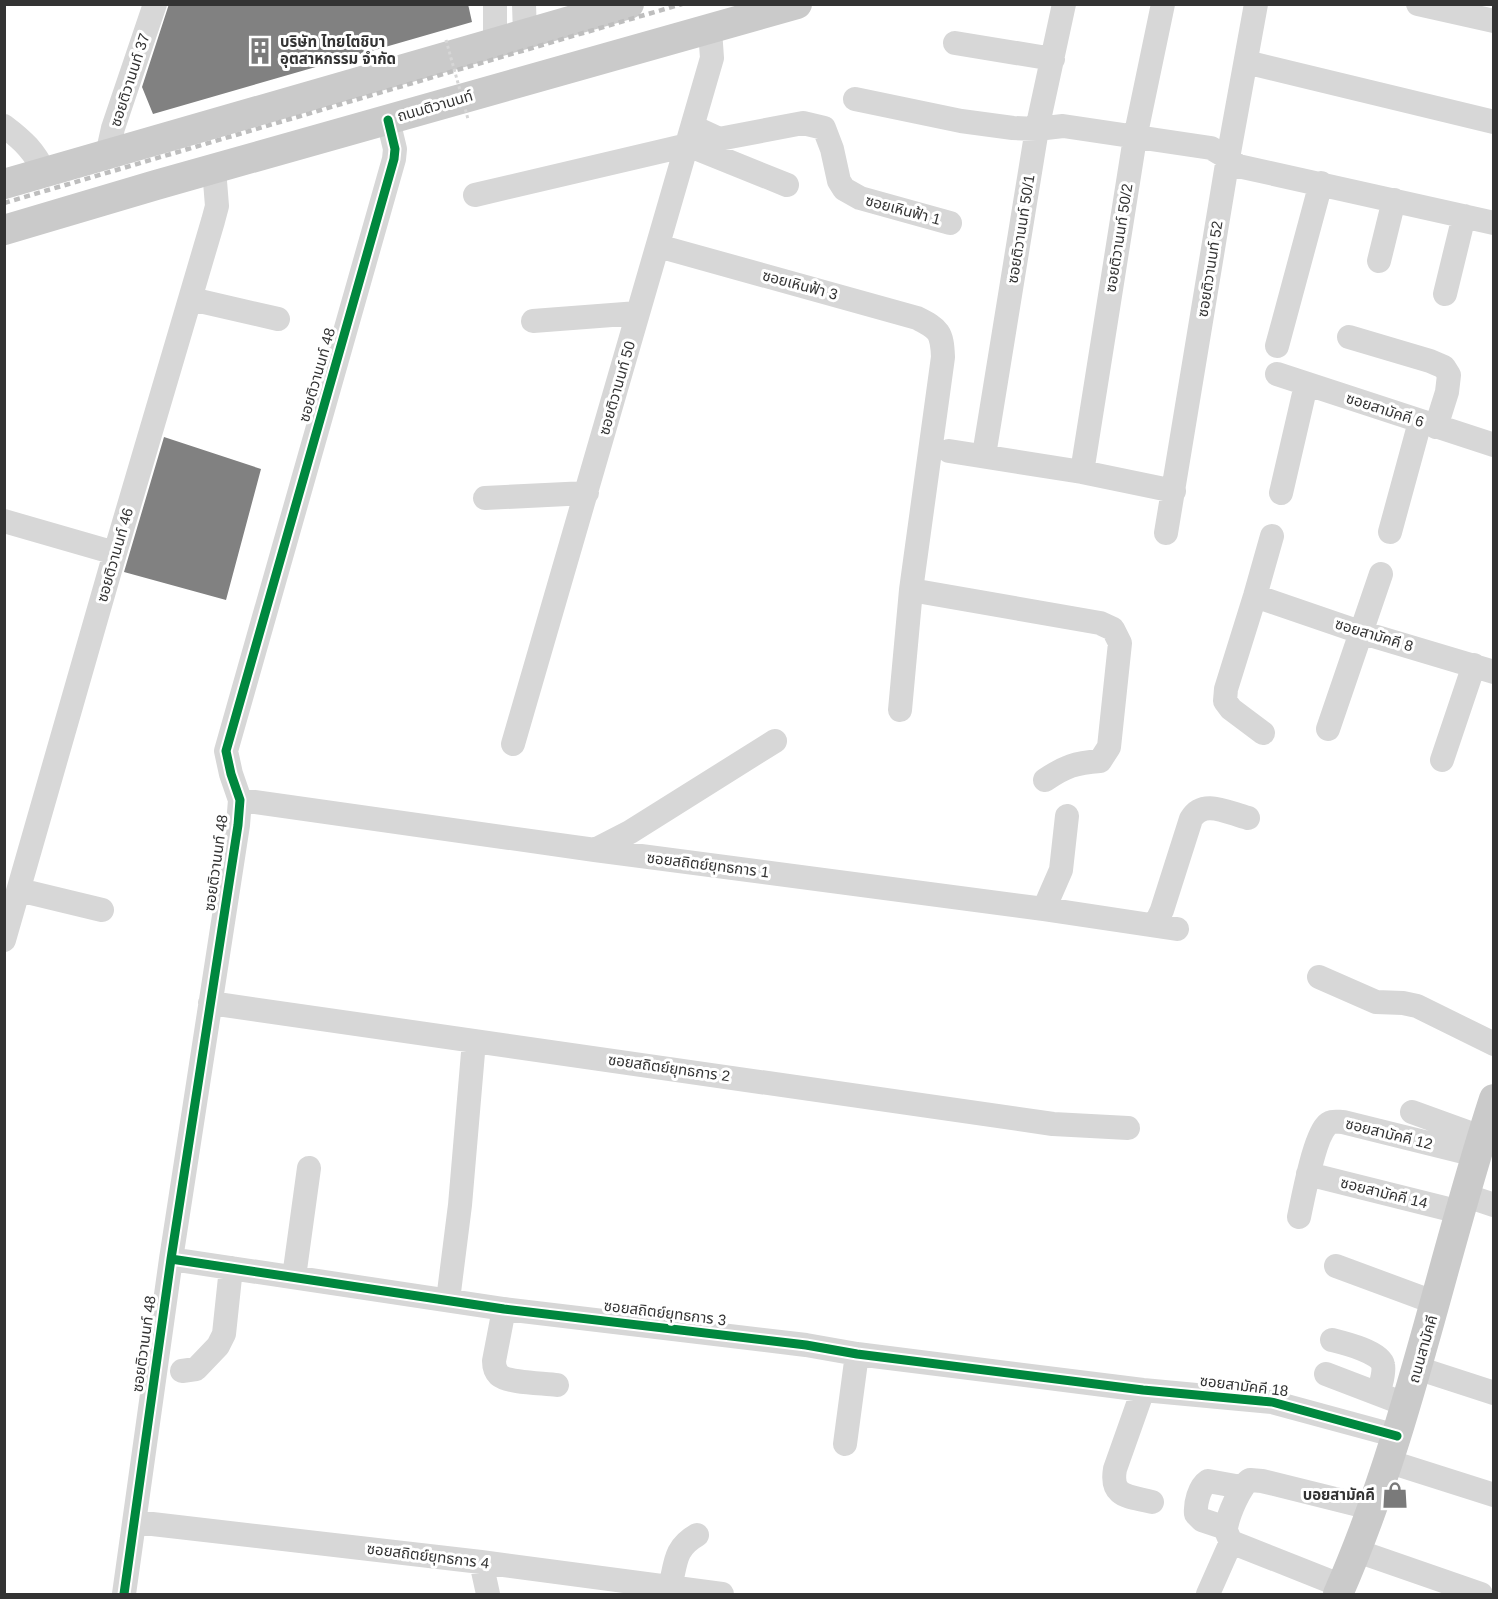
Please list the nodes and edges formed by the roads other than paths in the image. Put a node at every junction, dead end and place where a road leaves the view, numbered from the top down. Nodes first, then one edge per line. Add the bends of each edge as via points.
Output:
1 (155, 4) edge
2 (495, 4) edge
3 (524, 4) edge
4 (628, 4) edge
5 (797, 4) edge
6 (1064, 4) edge
7 (1163, 4) edge
8 (1257, 4) edge
9 (1418, 4) edge
10 (575, 12) edge
11 (1494, 21) edge
12 (710, 30) junction
13 (525, 34) junction
14 (495, 42) junction
15 (956, 43) dead end
16 (1053, 59) junction
17 (1246, 62) junction
18 (855, 99) dead end
19 (388, 120) junction
20 (1494, 122) edge
21 (4, 126) edge
22 (1037, 129) junction
23 (690, 136) junction
24 (1136, 138) junction
25 (146, 143) junction
26 (107, 155) junction
27 (1228, 158) junction
28 (214, 169) junction
29 (45, 173) junction
30 (1321, 183) junction
31 (4, 184) edge
32 (156, 185) junction
33 (787, 185) dead end
34 (475, 195) dead end
35 (1394, 200) junction
36 (1464, 216) junction
37 (950, 223) dead end
38 (1494, 223) edge
39 (4, 230) edge
40 (658, 246) junction
41 (1379, 261) dead end
42 (1445, 294) dead end
43 (191, 299) junction
44 (638, 313) junction
45 (278, 319) dead end
46 (533, 321) dead end
47 (1349, 337) dead end
48 (1277, 346) dead end
49 (1277, 374) dead end
50 (1306, 385) junction
51 (1428, 425) junction
52 (1494, 445) edge
53 (949, 450) dead end
54 (984, 455) junction
55 (1082, 472) junction
56 (1174, 491) junction
57 (587, 493) junction
58 (1281, 493) dead end
59 (484, 498) dead end
60 (4, 520) edge
61 (1390, 532) dead end
62 (1166, 533) dead end
63 (1272, 536) dead end
64 (115, 553) junction
65 (1381, 574) dead end
66 (912, 590) junction
67 (1256, 596) junction
68 (1360, 632) junction
69 (1484, 669) edge
70 (900, 710) dead end
71 (1328, 729) dead end
72 (1263, 733) dead end
73 (775, 741) dead end
74 (513, 744) dead end
75 (1442, 760) dead end
76 (1045, 780) dead end
77 (240, 800) junction
78 (1067, 816) dead end
79 (1248, 818) dead end
80 (595, 850) junction
81 (19, 890) junction
82 (1044, 909) junction
83 (102, 910) dead end
84 (4, 940) edge
85 (1319, 977) dead end
86 (210, 1004) junction
87 (474, 1041) junction
88 (1494, 1044) edge
89 (1494, 1099) edge
90 (1412, 1112) dead end
91 (1128, 1128) dead end
92 (1482, 1149) edge
93 (309, 1168) dead end
94 (1308, 1174) junction
95 (1462, 1204) junction
96 (1494, 1205) edge
97 (1299, 1217) dead end
98 (171, 1259) junction
99 (1336, 1266) dead end
100 (231, 1268) junction
101 (294, 1277) junction
102 (448, 1300) junction
103 (1436, 1303) junction
104 (504, 1309) junction
105 (1332, 1340) dead end
106 (857, 1354) junction
107 (1417, 1368) junction
108 (182, 1371) dead end
109 (1326, 1374) dead end
110 (558, 1385) dead end
111 (1150, 1390) junction
112 (1379, 1393) junction
113 (1494, 1393) edge
114 (1407, 1406) junction
115 (845, 1444) dead end
116 (1392, 1448) junction
117 (1241, 1487) junction
118 (1494, 1495) edge
119 (1152, 1502) dead end
120 (1371, 1508) junction
121 (135, 1522) junction
122 (1229, 1534) junction
123 (697, 1535) dead end
124 (1357, 1551) junction
125 (481, 1562) junction
126 (670, 1588) junction
127 (645, 1589) edge
128 (1340, 1590) edge
129 (124, 1594) edge
130 (488, 1594) edge
131 (722, 1594) edge
132 (1208, 1594) edge
133 (1481, 1594) edge

1 - 26 street, ซอยติวานนท์ 37
2 - 14 street
3 - 13 street
4 - 10 main road
5 - 12 main road, ถนนติวานนท์
6 - 16 street, ซอยติวานนท์ 50/1
7 - 24 street, ซอยติวานนท์ 50/2
8 - 17 street, ซอยติวานนท์ 52
9 - 11 street
10 - 13 main road
12 - 19 main road, ถนนติวานนท์
12 - 23 street, ซอยติวานนท์ 50 via 712,58
13 - 14 main road
14 - 25 main road
15 - 16 street
16 - 22 street, ซอยติวานนท์ 50/1
17 - 20 street
17 - 27 street, ซอยติวานนท์ 52
18 - 22 street via 961,121
19 - 28 main road, ถนนติวานนท์
19 - 77 street, ซอยติวานนท์ 48 via 394,159 226,751
21 - 29 street via 25,141
22 - 24 street via 1063,126
22 - 54 street, ซอยติวานนท์ 50/1
23 - 33 street
23 - 34 street
23 - 37 street, ซอยเหินฟ้า 1 via 719,140 803,123 824,128 838,181 844,189 860,198
23 - 40 street, ซอยติวานนท์ 50
24 - 27 street via 1211,148
24 - 55 street, ซอยติวานนท์ 50/2
25 - 26 main road
25 - 32 main road
26 - 29 main road
27 - 30 street via 1238,166
27 - 56 street, ซอยติวานนท์ 52
28 - 32 main road, ถนนติวานนท์
28 - 43 street, ซอยติวานนท์ 46 via 217,206
29 - 31 main road
30 - 35 street
30 - 48 street
32 - 39 main road, ถนนติวานนท์
35 - 36 street
35 - 41 street
36 - 38 street
36 - 42 street
40 - 44 street, ซอยติวานนท์ 50
40 - 66 street, ซอยเหินฟ้า 3 via 917,318 939,332 943,357
43 - 45 street
43 - 64 street, ซอยติวานนท์ 46
44 - 46 street
44 - 57 street, ซอยติวานนท์ 50
47 - 51 street via 1444,368 1449,375 1447,392
49 - 50 street, ซอยสามัคคี 6
50 - 51 street, ซอยสามัคคี 6
50 - 58 street
51 - 52 street, ซอยสามัคคี 6
51 - 61 street
53 - 54 street
54 - 55 street
55 - 56 street
56 - 62 street, ซอยติวานนท์ 52
57 - 59 street
57 - 74 street, ซอยติวานนท์ 50
60 - 64 street
63 - 67 street
64 - 81 street, ซอยติวานนท์ 46
65 - 68 street
66 - 70 street
66 - 76 street via 1100,623 1113,629 1120,643 1109,747 1100,761 1064,767
67 - 68 street, ซอยสามัคคี 8
67 - 72 street via 1225,701
68 - 69 street, ซอยสามัคคี 8
68 - 71 street
69 - 75 street
73 - 80 street
77 - 80 street, ซอยสถิตย์ยุทธการ 1
77 - 86 street, ซอยติวานนท์ 48
78 - 82 street via 1061,870
79 - 82 street, ซอยสถิตย์ยุทธการ 1 via 1206,807 1195,811 1162,910 1166,927
80 - 82 street, ซอยสถิตย์ยุทธการ 1
81 - 83 street
81 - 84 street, ซอยติวานนท์ 46
85 - 88 street via 1376,1002 1417,1006
86 - 87 street, ซอยสถิตย์ยุทธการ 2
86 - 98 street, ซอยติวานนท์ 48
87 - 91 street, ซอยสถิตย์ยุทธการ 2 via 1053,1124
87 - 102 street
89 - 92 main road, ถนนสามัคคี
90 - 92 street
92 - 94 street, ซอยสามัคคี 12 via 1332,1122 1325,1126
92 - 95 main road, ถนนสามัคคี
93 - 101 street
94 - 95 street, ซอยสามัคคี 14
94 - 97 street, ซอยสามัคคี 12
95 - 96 street, ซอยสามัคคี 14
95 - 103 main road, ถนนสามัคคี
98 - 100 street, ซอยสถิตย์ยุทธการ 3
98 - 121 street, ซอยติวานนท์ 48
99 - 103 street
100 - 101 street, ซอยสถิตย์ยุทธการ 3
100 - 108 street via 224,1334 196,1369
101 - 102 street, ซอยสถิตย์ยุทธการ 3
102 - 104 street, ซอยสถิตย์ยุทธการ 3
103 - 107 main road, ถนนสามัคคี
104 - 106 street, ซอยสถิตย์ยุทธการ 3
104 - 110 street via 494,1361 499,1376
105 - 112 street via 1381,1360 1384,1366
106 - 111 street, ซอยสถิตย์ยุทธการ 3
106 - 115 street
107 - 113 street
107 - 114 main road, ถนนสามัคคี
109 - 112 street
111 - 116 street, ซอยสามัคคี 18 via 1284,1404
111 - 119 street via 1113,1482 1123,1495
112 - 114 street
114 - 116 main road, ถนนสามัคคี
116 - 118 street, ซอยสามัคคี 18
116 - 120 main road, ถนนสามัคคี
117 - 120 street via 1250,1480
117 - 122 street
117 - 122 street via 1208,1481 1196,1506 1196,1514 1202,1520
120 - 124 main road, ถนนสามัคคี
121 - 125 street, ซอยสถิตย์ยุทธการ 4
121 - 129 street, ซอยติวานนท์ 48
122 - 128 street
122 - 132 street
123 - 126 street via 679,1548
124 - 128 main road, ถนนสามัคคี
124 - 133 street
125 - 127 street, ซอยสถิตย์ยุทธการ 4
125 - 130 street
126 - 127 street, ซอยสถิตย์ยุทธการ 4
126 - 131 street, ซอยสถิตย์ยุทธการ 4

